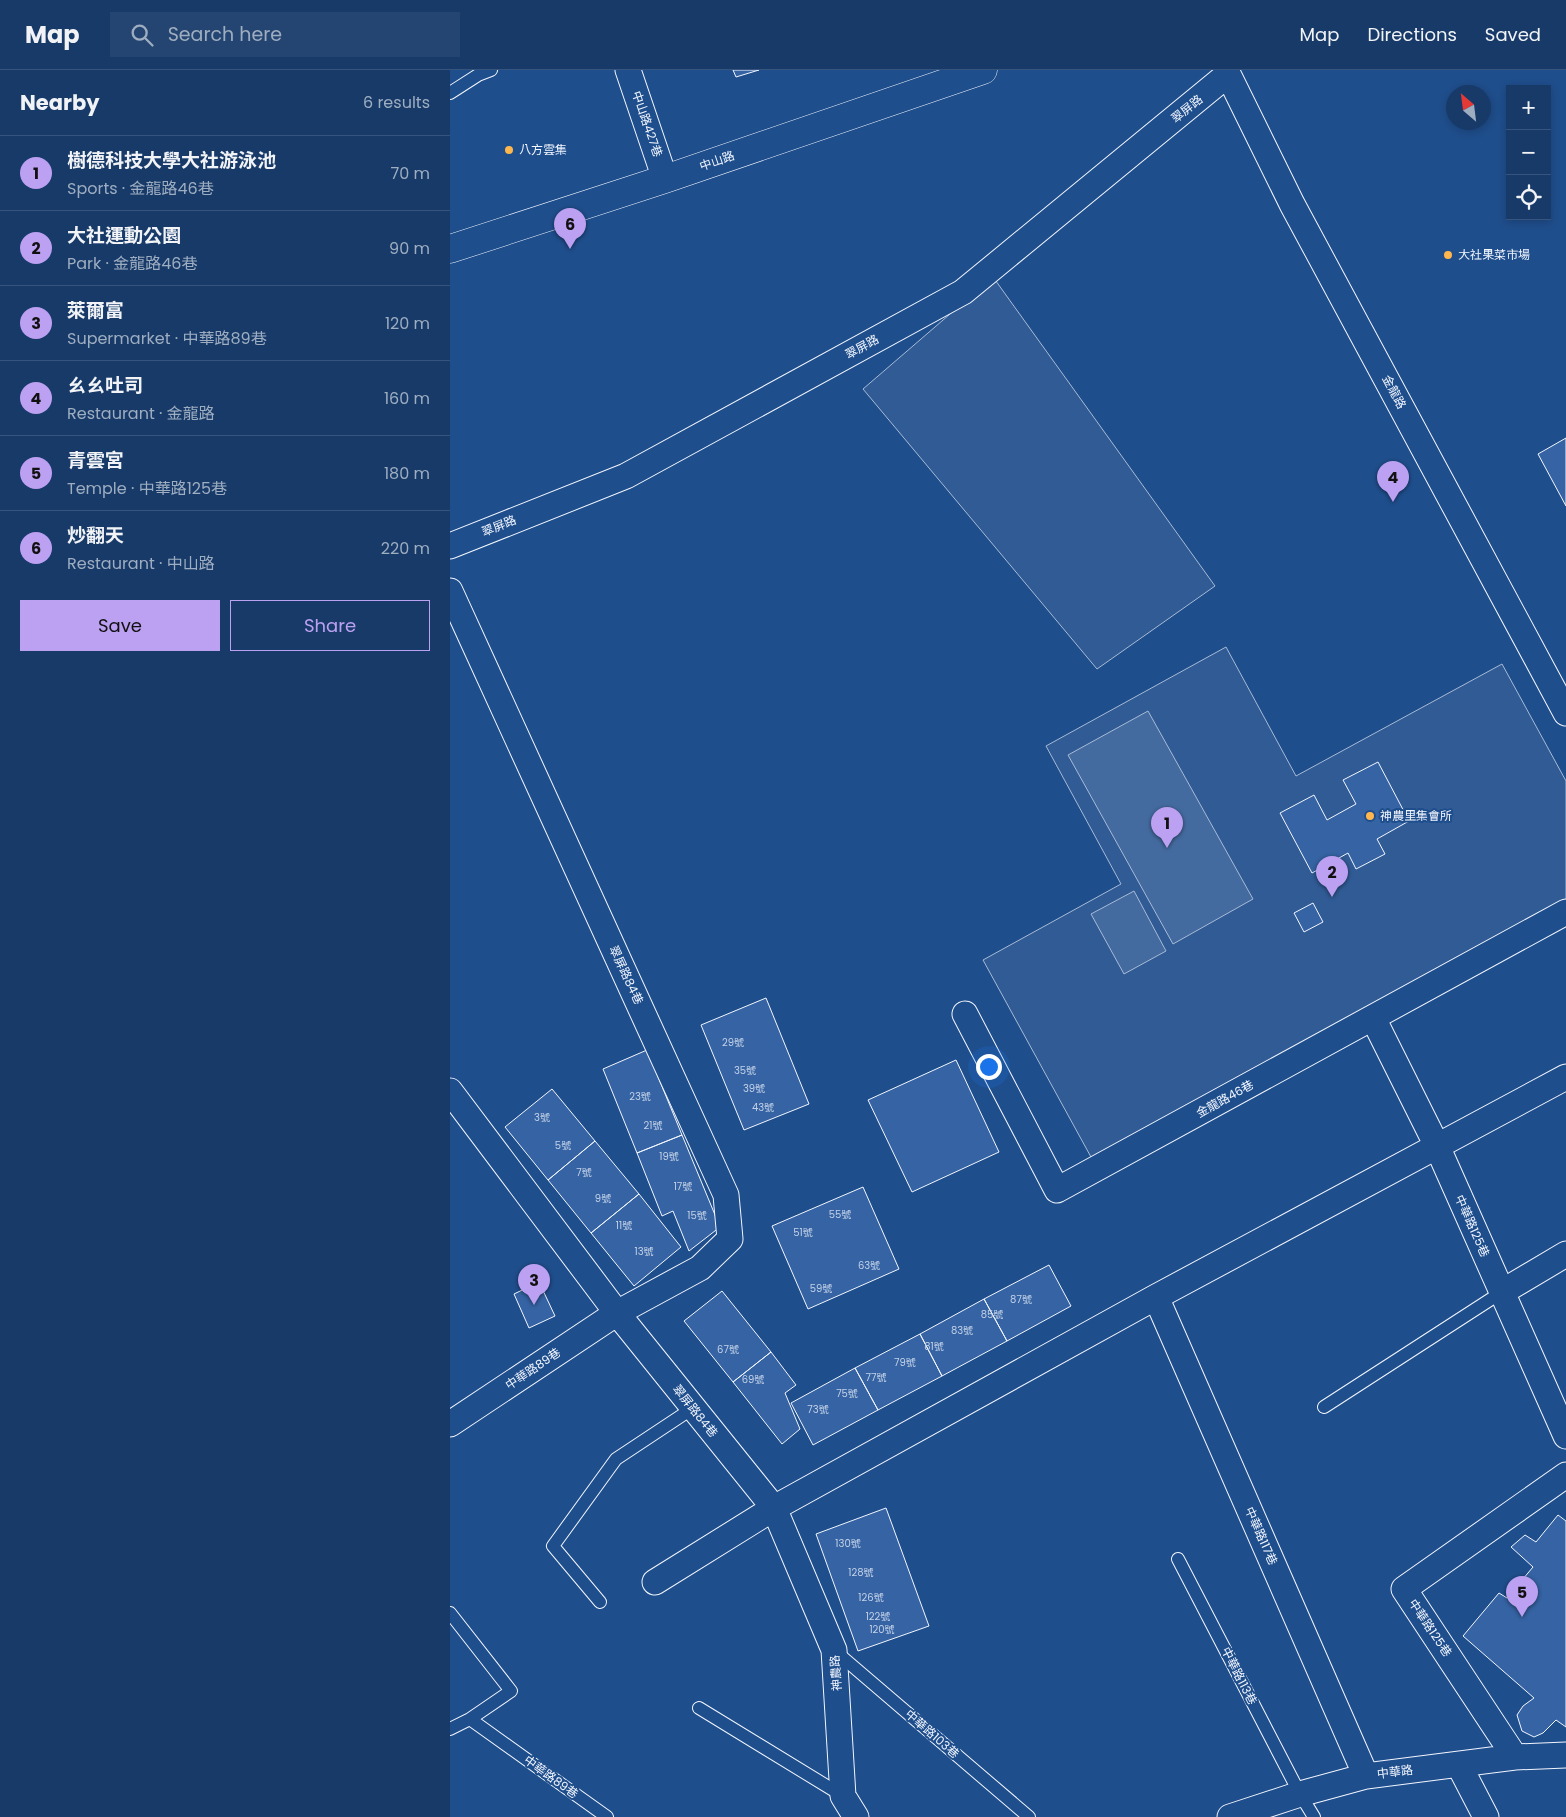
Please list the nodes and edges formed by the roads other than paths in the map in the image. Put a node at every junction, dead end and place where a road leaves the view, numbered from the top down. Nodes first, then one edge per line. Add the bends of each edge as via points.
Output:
1 (491, 70) edge
2 (628, 70) edge
3 (983, 70) edge
4 (1226, 73) edge
5 (450, 93) edge
6 (665, 179) junction
7 (450, 249) edge
8 (450, 546) edge
9 (450, 591) edge
10 (1566, 713) edge
11 (1566, 912) edge
12 (965, 1014) dead end
13 (1373, 1018) junction
14 (1566, 1077) edge
15 (450, 1091) edge
16 (1437, 1146) junction
17 (1566, 1254) edge
18 (1502, 1292) junction
19 (1156, 1296) junction
20 (617, 1314) junction
21 (1324, 1407) dead end
22 (693, 1408) junction
23 (450, 1424) edge
24 (1565, 1430) edge
25 (1566, 1475) edge
26 (774, 1508) junction
27 (1178, 1559) dead end
28 (655, 1582) dead end
29 (600, 1602) dead end
30 (450, 1613) edge
31 (834, 1650) junction
32 (699, 1708) dead end
33 (470, 1719) junction
34 (450, 1729) edge
35 (1566, 1755) edge
36 (1515, 1757) junction
37 (1459, 1764) junction
38 (1366, 1776) junction
39 (1300, 1794) junction
40 (843, 1796) junction
41 (607, 1817) edge
42 (856, 1817) edge
43 (1029, 1817) edge
44 (1230, 1817) edge
45 (1314, 1817) edge
46 (1486, 1817) edge

1 - 5 lane
2 - 6 street, 中山路427巷
3 - 6 main road, 中山路
4 - 8 street, 翠屏路 via 962,293 626,476
4 - 10 street, 金龍路 via 1292,204
6 - 7 main road, 中山路
9 - 20 street, 翠屏路84巷 via 726,1195 730,1239 700,1268
11 - 13 street, 金龍路46巷
12 - 13 street, 金龍路46巷 via 1057,1190
13 - 16 street, 中華路125巷
14 - 16 street
15 - 20 street, 翠屏路84巷
16 - 18 street, 中華路125巷
16 - 19 street
17 - 18 street
18 - 21 lane
18 - 24 street, 中華路125巷
19 - 26 street
19 - 38 street, 中華路117巷
20 - 22 street, 翠屏路84巷
20 - 23 street, 中華路89巷
22 - 26 street, 翠屏路84巷
22 - 29 lane via 616,1459 553,1546
25 - 36 street, 中華路125巷 via 1404,1589
26 - 28 street
26 - 31 street, 神農路
27 - 39 lane, 中華路113巷
30 - 33 lane via 511,1691
31 - 40 street, 神農路
31 - 43 lane, 中華路103巷
32 - 40 lane
33 - 34 lane
33 - 41 lane, 中華路89巷
35 - 36 street, 中華路
36 - 37 street, 中華路
37 - 38 street, 中華路
37 - 46 street
38 - 39 street, 中華路
39 - 44 street, 中華路
39 - 45 lane, 中華路113巷
40 - 42 street, 神農路

